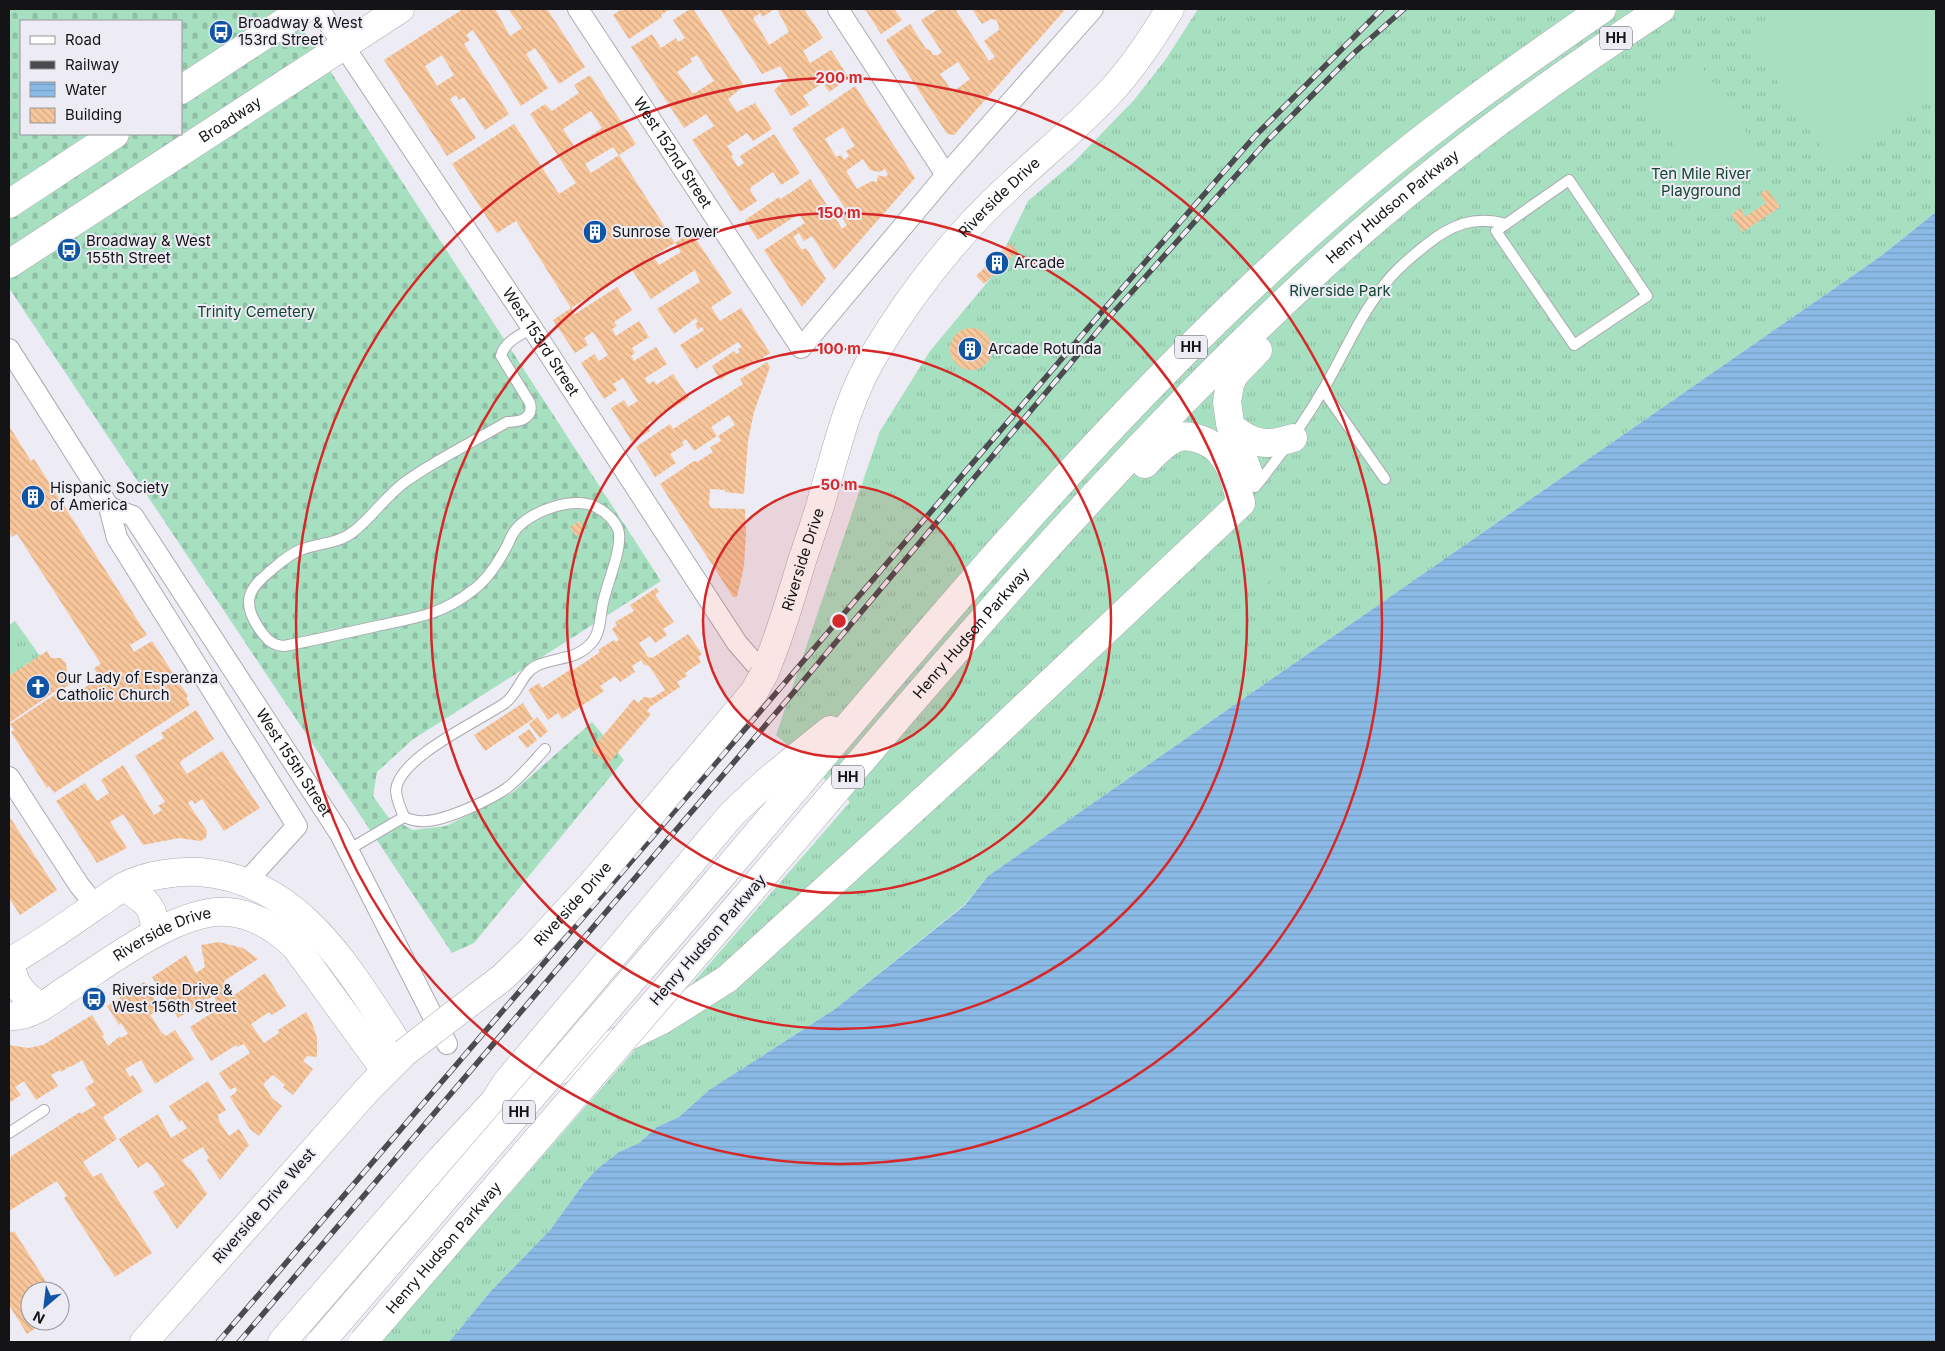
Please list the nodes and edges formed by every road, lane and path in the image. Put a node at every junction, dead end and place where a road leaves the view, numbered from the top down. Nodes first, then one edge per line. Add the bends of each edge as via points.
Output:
1 (304, 9) edge
2 (319, 9) edge
3 (400, 9) edge
4 (578, 9) edge
5 (838, 9) edge
6 (1093, 9) edge
7 (1170, 9) edge
8 (1602, 9) edge
9 (1661, 9) edge
10 (343, 46) junction
11 (182, 89) edge
12 (113, 135) edge
13 (946, 175) junction
14 (9, 204) edge
15 (1506, 224) junction
16 (9, 264) edge
17 (1314, 273) junction
18 (532, 328) junction
19 (9, 350) edge
20 (1323, 390) junction
21 (1231, 426) junction
22 (1293, 438) junction
23 (1385, 479) dead end
24 (1241, 503) junction
25 (109, 507) junction
26 (1032, 562) junction
27 (764, 674) junction
28 (879, 692) junction
29 (545, 749) dead end
30 (9, 777) edge
31 (404, 817) junction
32 (348, 850) junction
33 (246, 882) junction
34 (123, 887) junction
35 (96, 906) junction
36 (155, 933) junction
37 (10, 962) edge
38 (727, 979) junction
39 (42, 1007) junction
40 (9, 1016) edge
41 (447, 1044) dead end
42 (395, 1061) junction
43 (494, 1102) junction
44 (44, 1110) dead end
45 (9, 1133) edge
46 (465, 1134) junction
47 (144, 1342) edge
48 (282, 1342) edge
49 (321, 1342) edge
50 (363, 1342) edge

1 - 11 main road
2 - 10 street, West 153rd Street
3 - 10 main road, Broadway
4 - 13 street, West 152nd Street via 801,348
5 - 13 street
6 - 13 street
7 - 27 main road, Riverside Drive via 1113,89 1012,183 950,249 921,284 876,350 858,383 844,420 822,500
8 - 28 main road, Henry Hudson Parkway / HH via 1500,80 1410,149 1337,210 1240,299 1053,491
9 - 17 main road, Henry Hudson Parkway / HH via 1572,68 1465,147
10 - 16 main road, Broadway
10 - 18 street, West 153rd Street
12 - 14 main road
15 - 15 lane via 1496,232 1574,345 1647,296 1569,180
15 - 20 lane via 1493,220 1464,222 1439,235 1405,262 1382,287 1357,326
17 - 21 main road via 1274,334 1234,375 1227,402
17 - 26 main road, Henry Hudson Parkway / HH via 1171,413
18 - 27 street, West 153rd Street via 738,643
18 - 31 lane via 502,351 530,403 526,418 506,422 427,468 391,494 353,532 285,559 258,581 249,594 249,608 260,630 269,642 284,646 430,615 454,603 489,576 514,531 527,520 558,504 584,502 606,514 616,526 619,536 616,553 594,641 566,659 535,667 526,674 508,701 445,739 406,768 396,789
19 - 25 street, West 155th Street
20 - 22 lane
20 - 23 lane
21 - 22 main road via 1244,436 1266,444
21 - 24 main road via 1250,472 1250,489
22 - 24 lane
24 - 26 main road via 1234,472 1220,452 1199,438 1176,438 1158,450 1108,502
24 - 38 main road via 984,745
25 - 32 street, West 155th Street via 133,516
25 - 33 street, West 155th Street via 117,538 297,826
26 - 50 main road, Henry Hudson Parkway / HH, bridge
27 - 42 main road, Riverside Drive, bridge via 748,699 591,885 532,949 503,977
28 - 43 main road via 780,770 731,815 506,1083
28 - 49 main road, Henry Hudson Parkway / HH, bridge
29 - 31 lane via 506,789 492,797 443,819 414,821
30 - 35 street
31 - 32 lane
32 - 41 street, West 155th Street
33 - 34 main road via 223,875 189,872 154,875
33 - 42 main road via 278,898 321,934 353,978
34 - 35 main road
34 - 36 main road via 149,906 155,920
35 - 37 main road
36 - 39 main road, Riverside Drive
36 - 42 main road, Riverside Drive via 184,919 215,912 230,912 259,920 295,946 331,996
37 - 39 main road via 12,976 19,989
38 - 43 main road via 662,1020
38 - 46 main road via 709,1002 669,1033 492,1116
39 - 40 main road, Riverside Drive via 19,1016
42 - 47 main road, Riverside Drive West
43 - 46 main road
44 - 45 lane
46 - 48 main road

